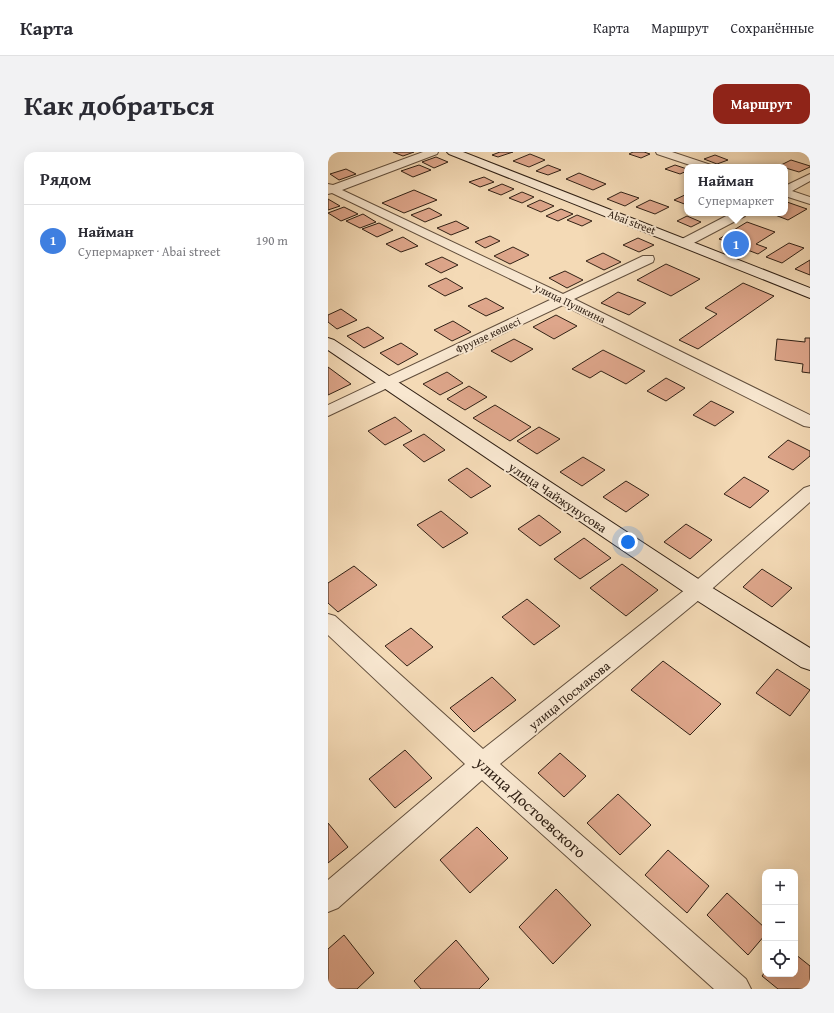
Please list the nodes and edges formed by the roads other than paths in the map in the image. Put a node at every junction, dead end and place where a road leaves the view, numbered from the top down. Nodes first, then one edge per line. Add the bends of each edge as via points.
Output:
1 (433, 152) edge
2 (453, 152) edge
3 (661, 152) edge
4 (698, 164) edge
5 (810, 177) edge
6 (330, 189) edge
7 (788, 189) edge
8 (788, 192) edge
9 (810, 201) edge
10 (736, 216) edge
11 (684, 243) junction
12 (648, 259) dead end
13 (810, 293) edge
14 (563, 299) junction
15 (328, 343) edge
16 (387, 383) junction
17 (328, 411) edge
18 (810, 422) edge
19 (810, 492) edge
20 (698, 590) junction
21 (328, 622) edge
22 (810, 660) edge
23 (482, 764) junction
24 (328, 898) edge
25 (736, 989) edge

1 - 6 street
2 - 11 main road, Abai street
3 - 4 street
5 - 7 street
6 - 14 street, улица Пушкина
8 - 9 street
10 - 11 street
11 - 13 main road, Abai street
12 - 14 street, Фрунзе көшесі
14 - 16 street, Фрунзе көшесі
14 - 18 street, улица Пушкина
15 - 16 main road, улица Чайжунусова
16 - 17 street, Фрунзе көшесі
16 - 20 main road, улица Чайжунусова
19 - 20 street, улица Посмакова
20 - 22 main road, улица Чайжунусова
20 - 23 street, улица Посмакова
21 - 23 street, улица Достоевского
23 - 24 street, улица Посмакова
23 - 25 street, улица Достоевского

